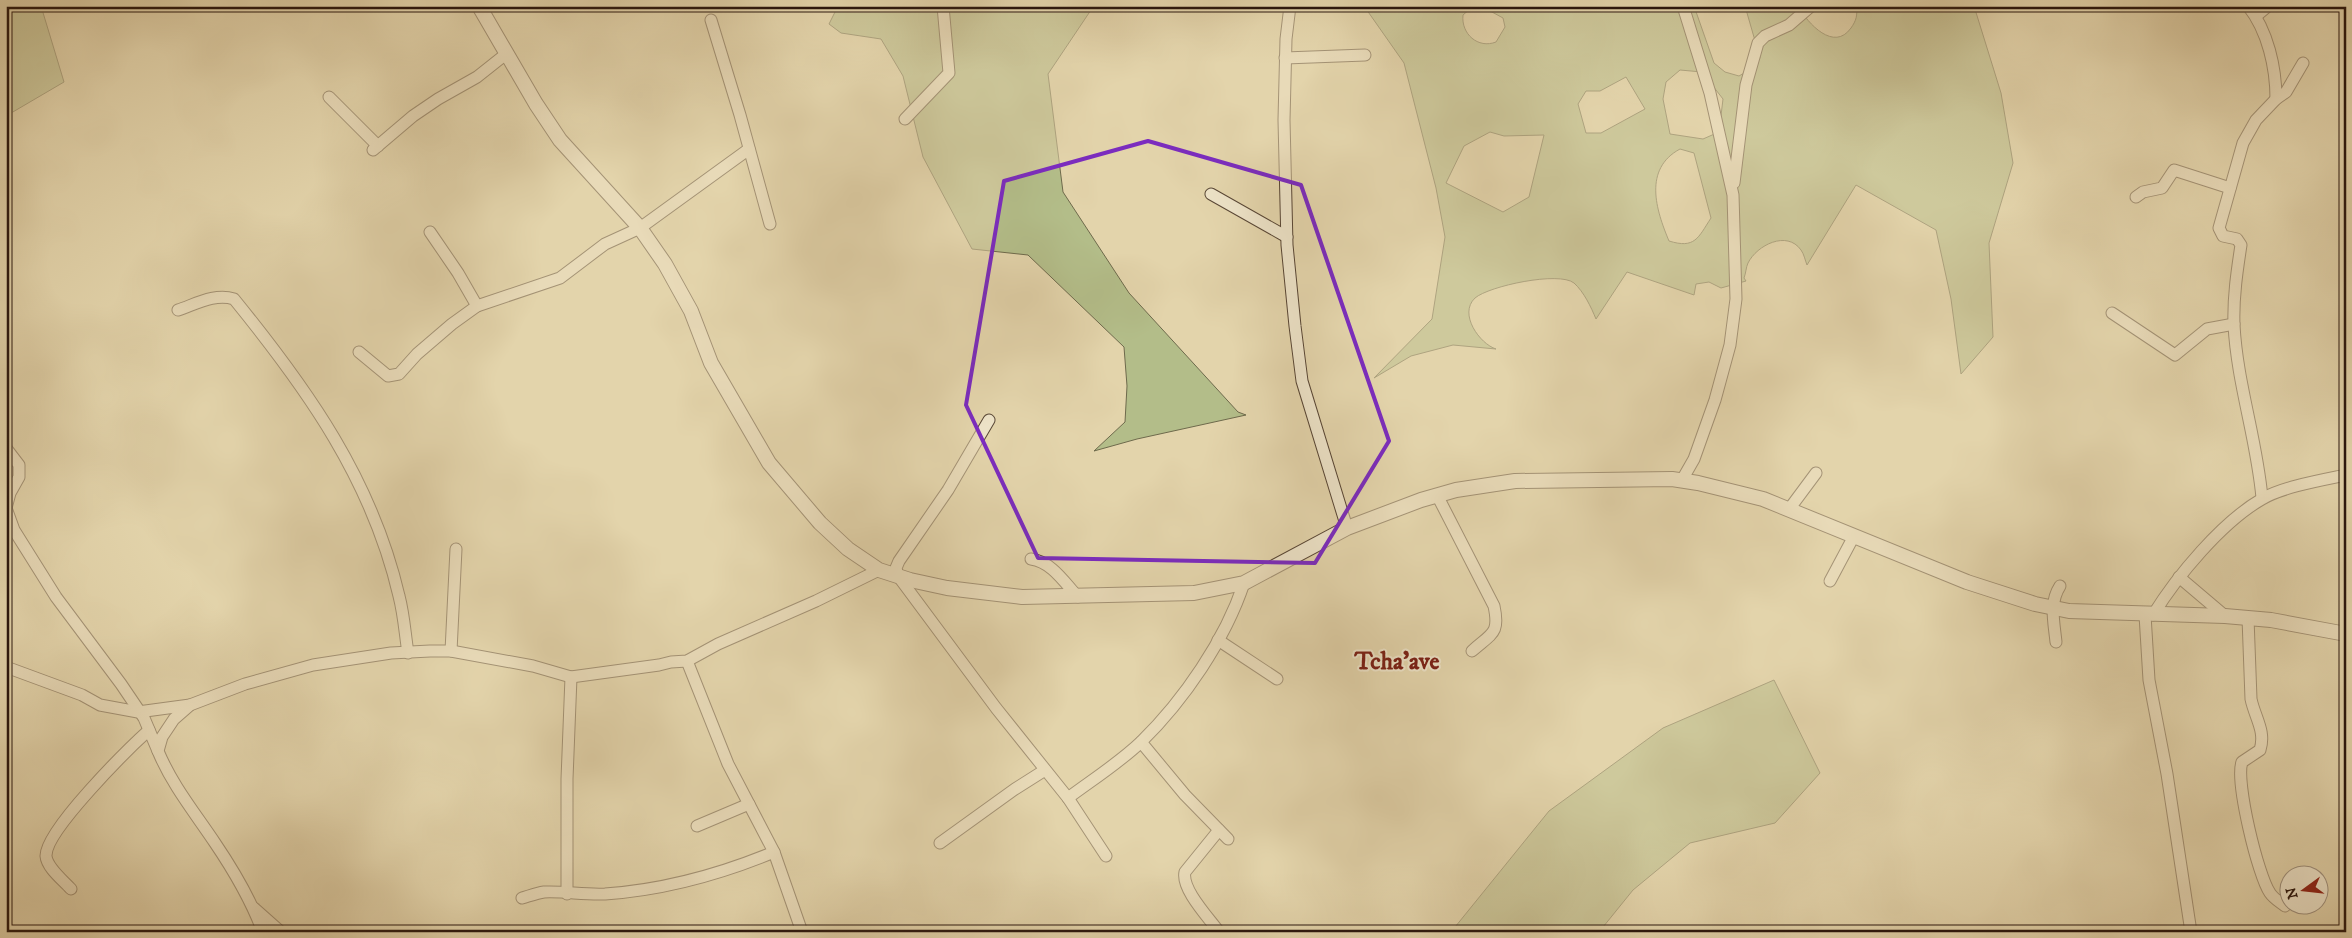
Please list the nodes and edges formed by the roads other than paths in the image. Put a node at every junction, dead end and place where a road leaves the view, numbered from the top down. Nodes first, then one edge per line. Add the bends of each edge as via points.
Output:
1 (479, 6) edge
2 (943, 6) edge
3 (1290, 6) edge
4 (1683, 6) edge
5 (1811, 6) edge
6 (2248, 6) edge
7 (2268, 6) edge
8 (2256, 16) junction
9 (710, 20) dead end
10 (506, 54) junction
11 (1365, 54) dead end
12 (1285, 58) junction
13 (2303, 63) dead end
14 (329, 97) dead end
15 (2276, 99) junction
16 (905, 120) dead end
17 (749, 149) junction
18 (2230, 188) junction
19 (1211, 194) dead end
20 (1733, 195) junction
21 (2136, 198) dead end
22 (770, 224) dead end
23 (640, 228) junction
24 (430, 232) dead end
25 (1287, 237) junction
26 (477, 306) junction
27 (178, 310) dead end
28 (2112, 312) dead end
29 (2234, 324) junction
30 (359, 352) dead end
31 (989, 420) dead end
32 (6, 448) edge
33 (1816, 473) dead end
34 (2346, 474) edge
35 (1682, 480) junction
36 (1437, 495) junction
37 (2262, 498) junction
38 (1790, 508) junction
39 (1347, 528) junction
40 (1854, 536) junction
41 (456, 548) dead end
42 (1031, 560) dead end
43 (879, 570) junction
44 (898, 576) junction
45 (2179, 577) junction
46 (1830, 581) dead end
47 (1244, 583) junction
48 (2060, 586) dead end
49 (1078, 597) junction
50 (2052, 608) junction
51 (2149, 615) junction
52 (2226, 616) junction
53 (2248, 618) junction
54 (2346, 634) edge
55 (1218, 640) junction
56 (2056, 642) dead end
57 (1472, 650) dead end
58 (451, 651) junction
59 (408, 653) junction
60 (687, 661) junction
61 (6, 667) edge
62 (571, 676) junction
63 (1277, 679) dead end
64 (190, 705) junction
65 (138, 712) junction
66 (148, 730) junction
67 (1141, 742) junction
68 (158, 751) junction
69 (1045, 770) junction
70 (1068, 798) junction
71 (749, 804) junction
72 (697, 826) dead end
73 (1219, 830) junction
74 (1228, 839) dead end
75 (940, 843) dead end
76 (774, 852) junction
77 (1106, 856) dead end
78 (71, 889) dead end
79 (567, 894) junction
80 (522, 898) dead end
81 (2280, 903) edge
82 (253, 907) junction
83 (263, 932) edge
84 (281, 932) edge
85 (802, 932) edge
86 (1219, 932) edge
87 (2192, 932) edge

1 - 10 street
2 - 16 street via 949,73
3 - 12 street
4 - 20 street via 1710,93
5 - 20 street via 1789,25 1765,36 1758,43 1746,85
6 - 8 street
7 - 8 street
8 - 15 street via 2275,72
9 - 17 street
10 - 14 street via 478,77 438,98 375,148
10 - 23 street via 560,140
11 - 12 street
12 - 25 street
13 - 15 street via 2286,92
15 - 18 street via 2249,130
17 - 22 street
17 - 23 street
18 - 21 street via 2174,170 2162,188 2143,192
18 - 29 street via 2219,228 2223,236 2240,242
19 - 25 street
20 - 35 street via 1736,299 1730,346 1694,459
23 - 26 street via 605,244 560,278
23 - 43 street via 691,311 711,363 769,463 820,523 848,549
24 - 26 street
25 - 39 street via 1302,381
26 - 30 street via 452,324 395,377 388,376
27 - 59 street via 216,297 234,299 316,407 339,444 376,520 400,597
28 - 29 street via 2175,355 2207,328
29 - 37 street
31 - 44 street via 948,490 899,562 896,568
32 - 65 street via 18,465 19,477 6,508 14,530 56,597 122,684
33 - 38 street
34 - 37 street
35 - 36 street via 1515,481 1482,484
35 - 38 street via 1727,489
36 - 39 street
36 - 57 street via 1494,606 1497,622 1494,632
37 - 45 street via 2217,535
38 - 40 street
39 - 47 street
40 - 46 street
40 - 50 street via 2000,594
41 - 58 street
42 - 49 street via 1050,566
43 - 44 street
43 - 60 street
44 - 49 street via 980,593
44 - 69 street
45 - 51 street
45 - 52 street
47 - 49 street via 1194,593
47 - 55 street
48 - 50 street
50 - 51 street
50 - 56 street
51 - 52 street
51 - 87 street via 2149,680
52 - 53 street
53 - 54 street
53 - 81 street via 2251,700 2262,735 2260,750 2242,762 2240,779 2256,853 2269,892
55 - 63 street
55 - 67 street via 1199,672
58 - 59 street
58 - 62 street
59 - 64 street via 313,665 246,684
60 - 62 street
60 - 71 street via 728,764
61 - 65 street via 82,695 100,705
62 - 79 street via 566,779
64 - 65 street
64 - 68 street via 174,719 162,737
65 - 66 street
66 - 68 street
66 - 78 street via 87,795 54,834 47,848 46,858 51,867
67 - 70 street
67 - 73 street
68 - 82 street via 174,784
69 - 70 street
69 - 75 street
70 - 77 street
71 - 72 street
71 - 76 street
73 - 74 street
73 - 86 street via 1184,872 1183,879 1186,888
76 - 79 street via 746,864 644,889
76 - 85 street
79 - 80 street via 542,892
82 - 83 street
82 - 84 street

